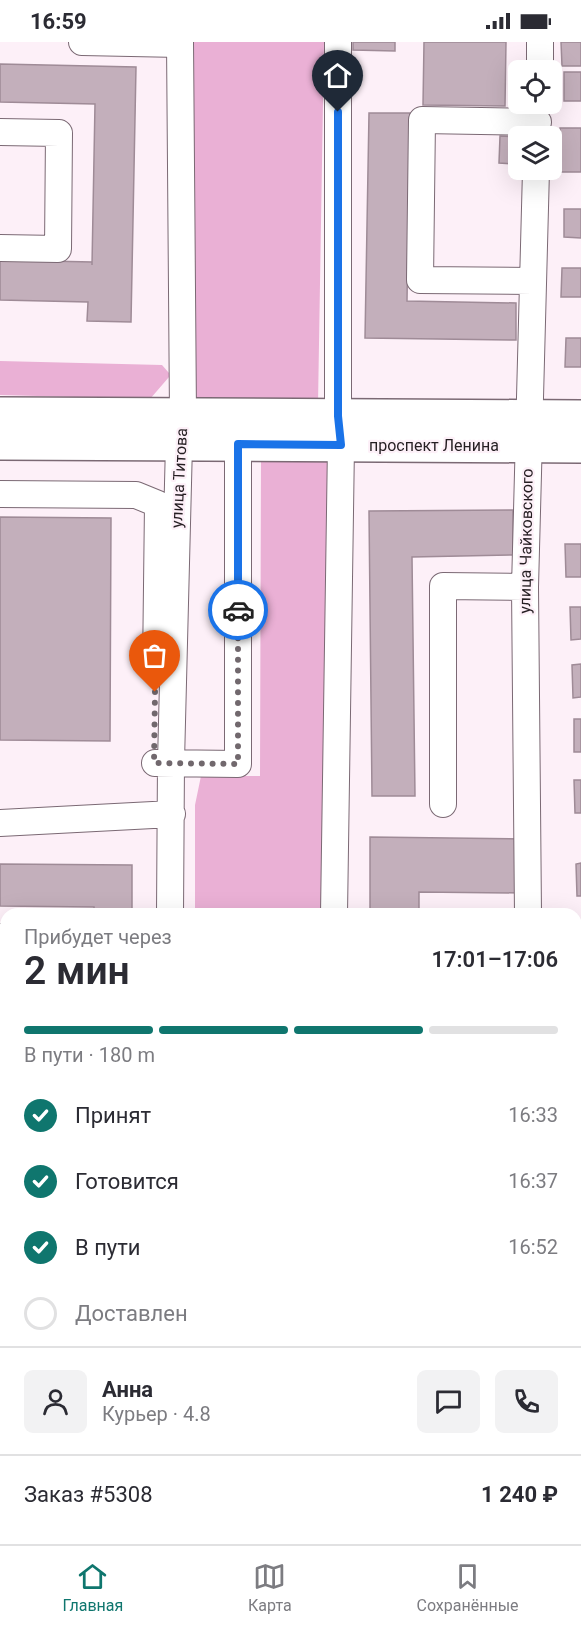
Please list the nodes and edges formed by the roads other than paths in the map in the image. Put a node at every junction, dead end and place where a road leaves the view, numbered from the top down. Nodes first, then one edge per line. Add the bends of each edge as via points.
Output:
1 (82, 42) edge
2 (338, 42) edge
3 (540, 42) edge
4 (180, 43) edge
5 (540, 60) edge
6 (538, 121) edge
7 (0, 132) edge
8 (536, 180) edge
9 (0, 248) edge
10 (533, 281) junction
11 (0, 414) edge
12 (581, 417) edge
13 (181, 429) junction
14 (339, 430) junction
15 (528, 431) junction
16 (0, 444) edge
17 (238, 444) junction
18 (581, 446) edge
19 (0, 494) edge
20 (168, 503) junction
21 (525, 586) junction
22 (171, 762) junction
23 (443, 804) dead end
24 (172, 814) junction
25 (0, 823) edge
26 (170, 908) edge
27 (334, 908) edge
28 (528, 908) edge

1 - 4 street
2 - 14 street
3 - 5 street
4 - 13 street, улица Титова
6 - 10 street via 422,120 420,280
7 - 9 street via 59,133 58,249
8 - 10 street, улица Чайковского
10 - 15 street, улица Чайковского
11 - 13 main road, проспект Ленина
12 - 15 main road, проспект Ленина
13 - 14 main road, проспект Ленина
13 - 16 main road, проспект Ленина
13 - 17 main road, проспект Ленина
13 - 20 street, улица Титова
14 - 15 main road, проспект Ленина
14 - 17 main road, проспект Ленина
14 - 27 street
15 - 18 main road, проспект Ленина
15 - 21 street, улица Чайковского
17 - 22 street via 238,764
19 - 20 street via 136,495
20 - 22 street, улица Титова
21 - 23 street via 443,586
21 - 28 street, улица Чайковского
22 - 24 street, улица Титова
24 - 25 street
24 - 26 street, улица Титова

